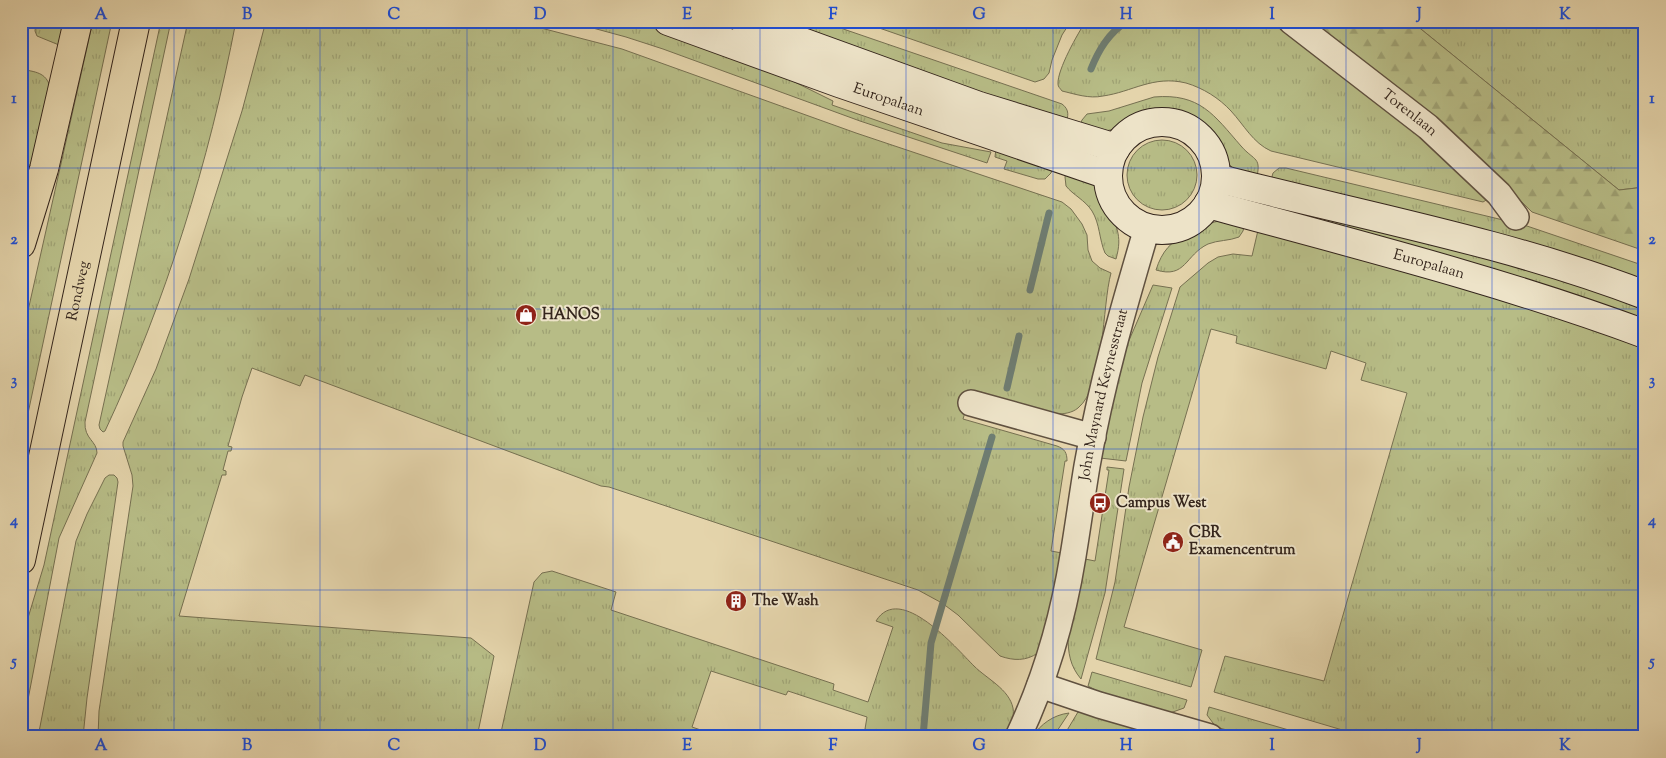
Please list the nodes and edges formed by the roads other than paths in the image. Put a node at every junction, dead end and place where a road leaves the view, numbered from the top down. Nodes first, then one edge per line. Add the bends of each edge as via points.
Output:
1 (78, 21) edge
2 (136, 21) edge
3 (668, 21) edge
4 (744, 21) edge
5 (1291, 21) edge
6 (1116, 148) junction
7 (1108, 175) junction
8 (1216, 178) junction
9 (1208, 204) junction
10 (1516, 217) dead end
11 (1147, 228) junction
12 (21, 244) edge
13 (1645, 295) edge
14 (1645, 334) edge
15 (971, 403) dead end
16 (1093, 437) junction
17 (21, 560) edge
18 (1040, 685) junction
19 (1018, 737) edge
20 (1210, 737) edge

1 - 12 main road via 44,169
2 - 17 main road, Rondweg
3 - 7 street, Europalaan
4 - 6 street, Europalaan via 979,106
5 - 10 street, Torenlaan via 1428,128 1499,194
6 - 7 street
6 - 8 street via 1131,131 1146,124 1162,121 1178,124 1194,130 1205,142 1213,156
7 - 11 street via 1112,197 1121,211 1133,222
8 - 9 street via 1216,187
8 - 13 street via 1492,246
9 - 11 street via 1191,222 1177,228
9 - 14 street, Europalaan via 1510,289
11 - 16 street, John Maynard Keynesstraat via 1115,339
15 - 16 street
16 - 18 street, John Maynard Keynesstraat via 1067,588
18 - 19 street, John Maynard Keynesstraat
18 - 20 street

